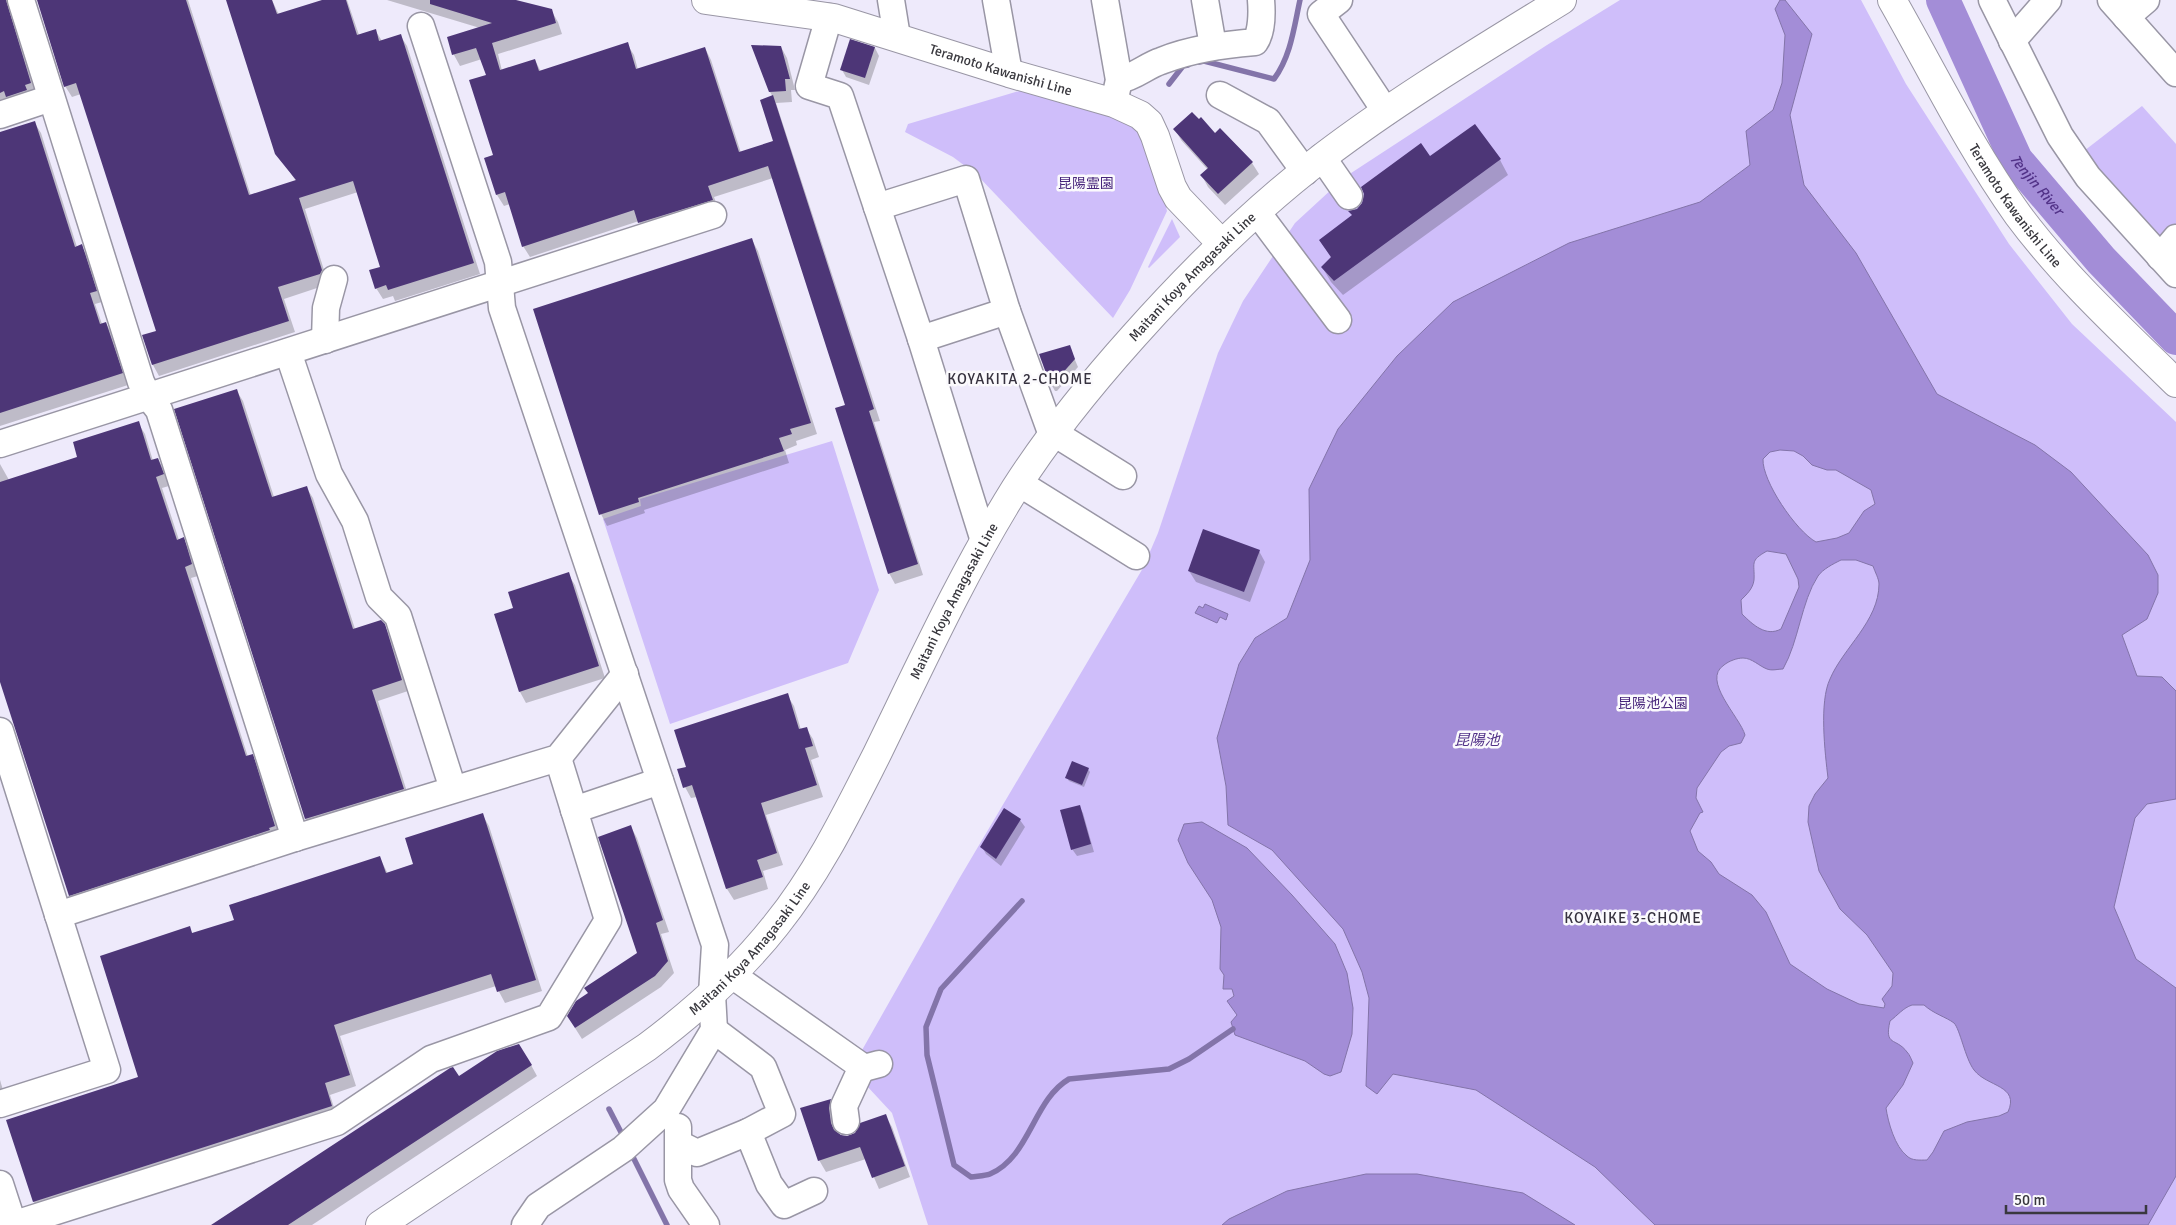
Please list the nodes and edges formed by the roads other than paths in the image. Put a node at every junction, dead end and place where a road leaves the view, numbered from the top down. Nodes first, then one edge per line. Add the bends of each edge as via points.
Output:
1 (21, 0) edge
2 (706, 0) edge
3 (891, 0) edge
4 (996, 0) edge
5 (1105, 0) edge
6 (1204, 0) edge
7 (1261, 0) edge
8 (1339, 0) edge
9 (1562, 0) edge
10 (1892, 0) edge
11 (1992, 0) edge
12 (2048, 0) edge
13 (2146, 0) edge
14 (786, 5) edge
15 (2118, 9) edge
16 (830, 17) junction
17 (420, 26) dead end
18 (897, 37) junction
19 (2012, 41) junction
20 (1213, 46) junction
21 (1008, 73) junction
22 (2176, 73) edge
23 (1117, 91) junction
24 (1220, 95) dead end
25 (52, 98) junction
26 (1386, 112) junction
27 (0, 115) edge
28 (1313, 164) junction
29 (1349, 196) dead end
30 (877, 207) junction
31 (1257, 212) junction
32 (713, 215) dead end
33 (1222, 244) junction
34 (2171, 256) edge
35 (334, 279) dead end
36 (499, 284) junction
37 (1007, 310) junction
38 (1338, 320) dead end
39 (921, 339) junction
40 (325, 340) junction
41 (288, 352) junction
42 (2176, 383) edge
43 (148, 396) junction
44 (1052, 434) junction
45 (0, 444) edge
46 (1123, 476) dead end
47 (1020, 483) junction
48 (984, 541) junction
49 (1136, 556) dead end
50 (624, 674) junction
51 (0, 732) edge
52 (558, 758) junction
53 (660, 781) junction
54 (453, 789) junction
55 (574, 810) junction
56 (295, 838) junction
57 (58, 915) junction
58 (732, 975) junction
59 (712, 994) junction
60 (714, 1030) junction
61 (0, 1104) edge
62 (666, 1110) junction
63 (846, 1121) dead end
64 (748, 1132) junction
65 (679, 1144) junction
66 (0, 1184) edge
67 (814, 1191) dead end
68 (392, 1222) edge
69 (13, 1224) edge
70 (525, 1225) edge
71 (706, 1225) edge

1 - 25 street
2 - 14 main road, Teramoto Kawanishi Line
3 - 18 street
4 - 21 street
5 - 23 street
6 - 20 street
7 - 20 street via 1262,12 1255,42
8 - 26 street via 1321,14
9 - 26 main road, Maitani Koya Amagasaki Line
10 - 42 main road, Teramoto Kawanishi Line via 1980,156 2018,215 2083,292
11 - 19 street
12 - 19 street
13 - 15 street
14 - 16 main road, Teramoto Kawanishi Line
15 - 22 street
16 - 18 main road, Teramoto Kawanishi Line
16 - 30 street via 808,88 840,96
17 - 36 street via 498,262
18 - 21 main road, Teramoto Kawanishi Line
19 - 34 street via 2060,136 2088,177
20 - 23 street via 1158,62 1131,78
21 - 23 main road, Teramoto Kawanishi Line
23 - 33 main road, Teramoto Kawanishi Line via 1149,123 1178,198
24 - 28 street via 1257,105 1268,121
25 - 27 street
25 - 43 street
26 - 28 main road, Maitani Koya Amagasaki Line
28 - 29 street
28 - 31 main road, Maitani Koya Amagasaki Line
30 - 37 street via 966,179
30 - 39 street
31 - 33 main road, Maitani Koya Amagasaki Line
31 - 38 street
32 - 36 street
33 - 44 main road, Maitani Koya Amagasaki Line via 1153,314
35 - 40 street via 326,308
36 - 40 street
36 - 50 street via 502,308
37 - 39 street
37 - 44 street
39 - 48 street
40 - 41 street
41 - 43 street
41 - 54 street via 329,474 355,521 379,597 398,616
43 - 45 street
43 - 56 street via 159,410
44 - 46 street
44 - 47 main road, Maitani Koya Amagasaki Line
47 - 48 main road, Maitani Koya Amagasaki Line
47 - 49 street
48 - 58 main road, Maitani Koya Amagasaki Line via 824,855 776,926
50 - 52 street
50 - 53 street
51 - 57 street
52 - 54 street
52 - 55 street
53 - 55 street
53 - 59 street via 715,945
54 - 56 street
55 - 69 street via 608,920 548,1017 431,1059 337,1122
56 - 57 street
57 - 61 street via 107,1070
58 - 59 main road, Maitani Koya Amagasaki Line
58 - 63 street via 870,1066 844,1106
59 - 60 street
59 - 68 main road, Maitani Koya Amagasaki Line via 647,1047
60 - 62 street
60 - 64 street via 763,1067 782,1114
62 - 65 street via 678,1126
62 - 70 street via 623,1149 538,1206
64 - 65 street via 698,1153
64 - 67 street via 769,1184 787,1210
65 - 71 street via 678,1180 681,1189
66 - 69 street

